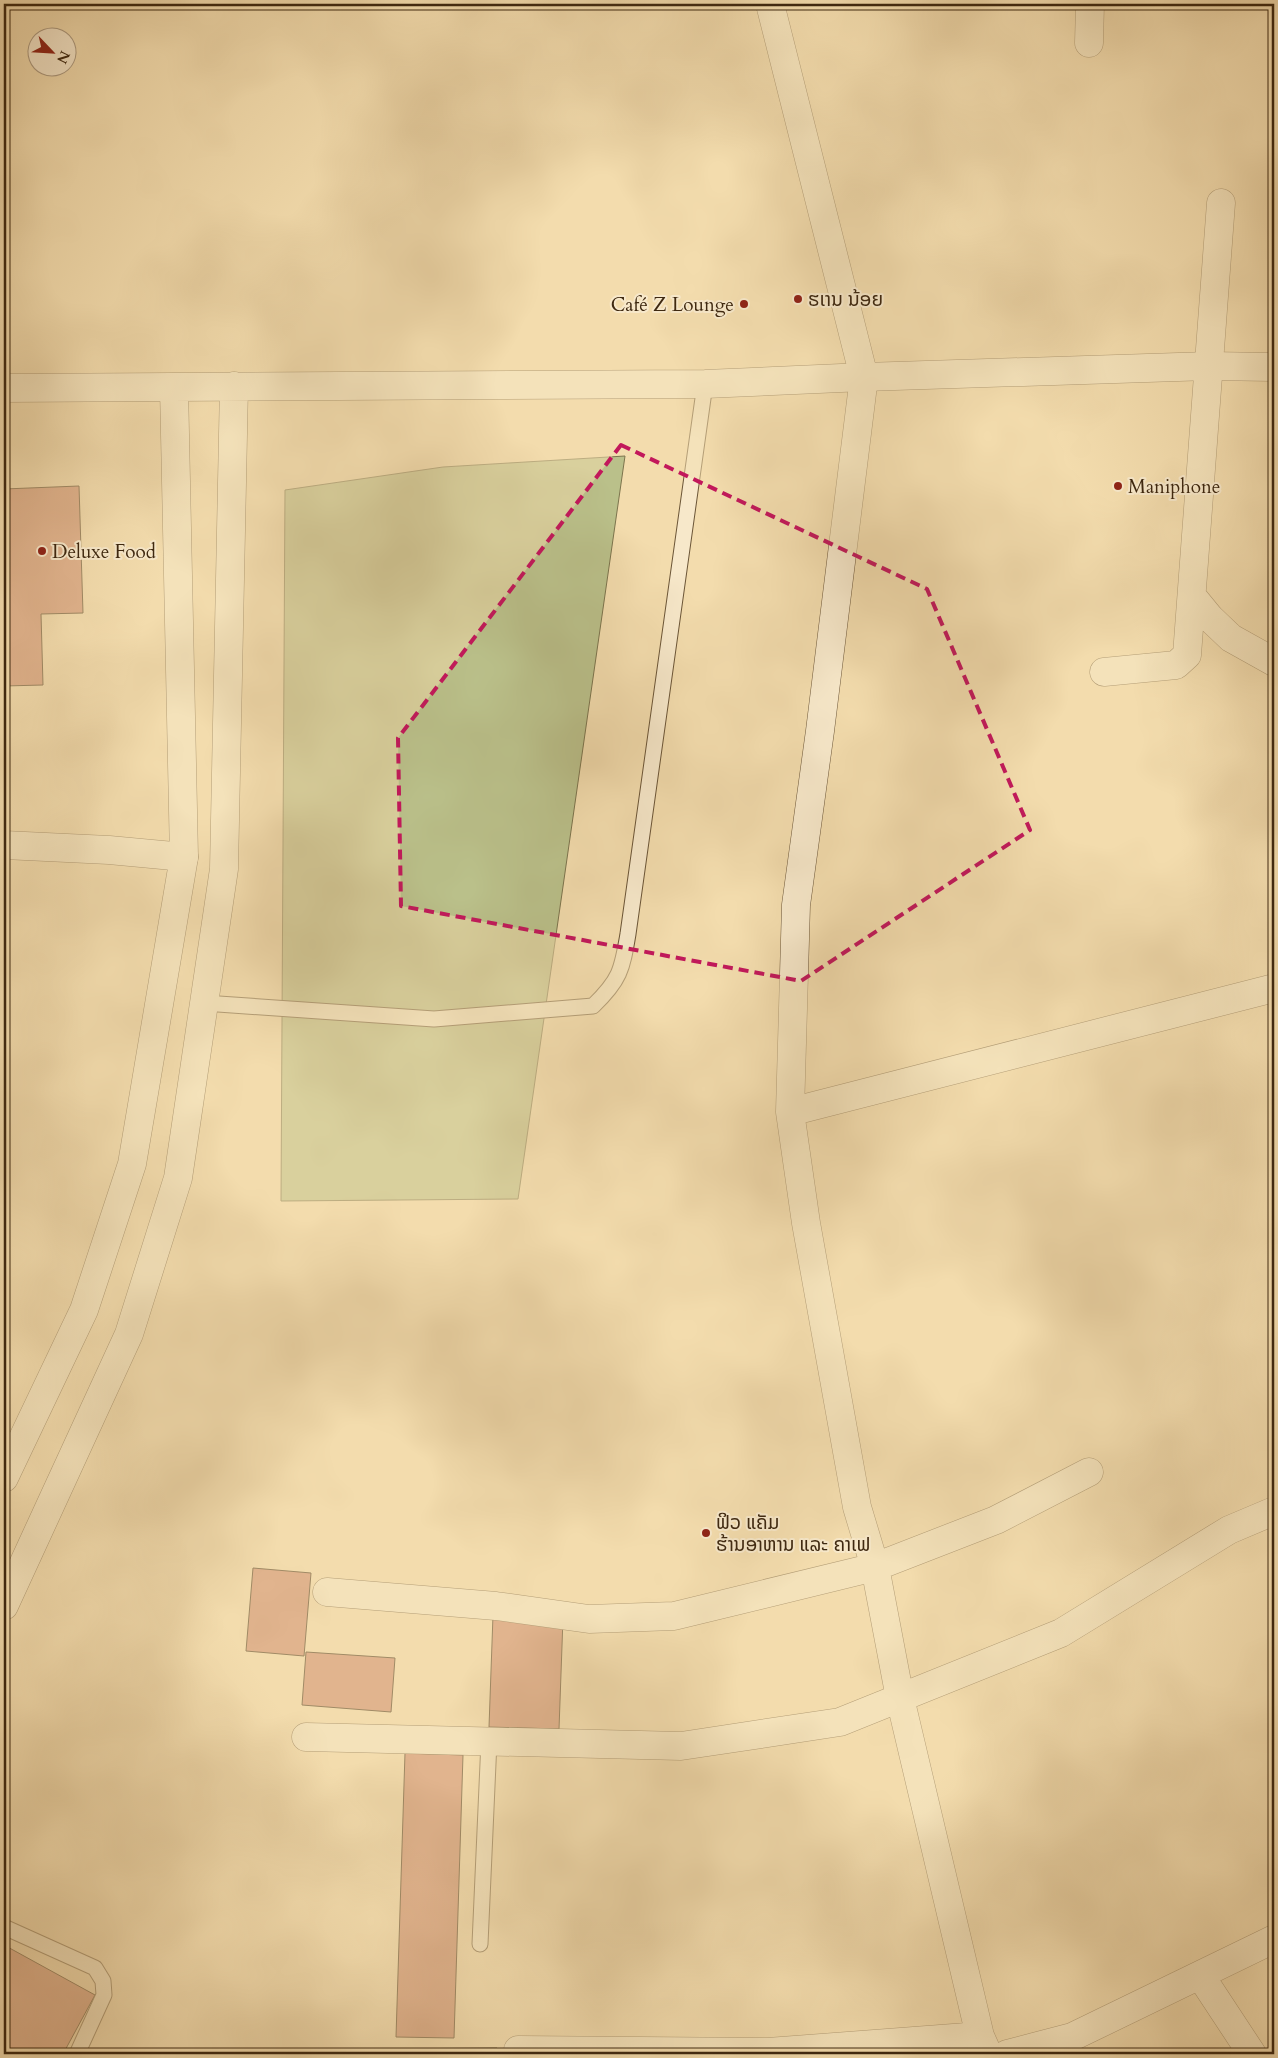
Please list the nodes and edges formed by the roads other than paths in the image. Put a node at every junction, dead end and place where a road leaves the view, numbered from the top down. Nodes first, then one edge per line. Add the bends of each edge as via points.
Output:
1 (770, 4) edge
2 (1090, 4) edge
3 (1089, 43) dead end
4 (1221, 203) dead end
5 (1209, 366) junction
6 (1274, 367) edge
7 (864, 377) junction
8 (705, 384) junction
9 (234, 386) junction
10 (174, 387) junction
11 (4, 388) edge
12 (1192, 596) junction
13 (1274, 662) edge
14 (1104, 672) dead end
15 (4, 845) edge
16 (184, 857) junction
17 (1274, 988) edge
18 (204, 1003) junction
19 (790, 1112) junction
20 (1089, 1472) dead end
21 (4, 1478) edge
22 (1274, 1511) edge
23 (875, 1568) junction
24 (327, 1592) dead end
25 (4, 1606) edge
26 (900, 1698) junction
27 (306, 1737) dead end
28 (489, 1741) junction
29 (4, 1927) edge
30 (1274, 1939) edge
31 (480, 1944) dead end
32 (1200, 1974) junction
33 (984, 2045) edge
34 (518, 2050) dead end
35 (77, 2054) edge
36 (1007, 2054) edge
37 (1252, 2054) edge

1 - 7 street
2 - 3 street
4 - 5 street
5 - 6 street
5 - 7 street
5 - 12 street
7 - 8 street
7 - 19 street via 796,905
8 - 9 street
8 - 18 lane via 628,934 623,966 611,988 592,1006 434,1019
9 - 10 street
9 - 18 street via 224,869
10 - 11 street
10 - 16 street
12 - 13 street via 1231,638
12 - 14 street via 1187,655 1176,665
15 - 16 street
16 - 21 street via 132,1164 84,1310
17 - 19 street
18 - 25 street via 178,1178 129,1334
19 - 23 street via 806,1223 857,1507
20 - 23 street via 996,1520
22 - 26 street via 1229,1530 1061,1633
23 - 24 street via 674,1616 589,1618 496,1606
23 - 26 street
26 - 28 street via 840,1722 681,1746
26 - 33 street
27 - 28 street
28 - 31 lane
29 - 35 lane via 95,1968 103,1981 104,1995
30 - 32 street
32 - 36 street via 1072,2037
32 - 37 street
33 - 34 street via 768,2052

